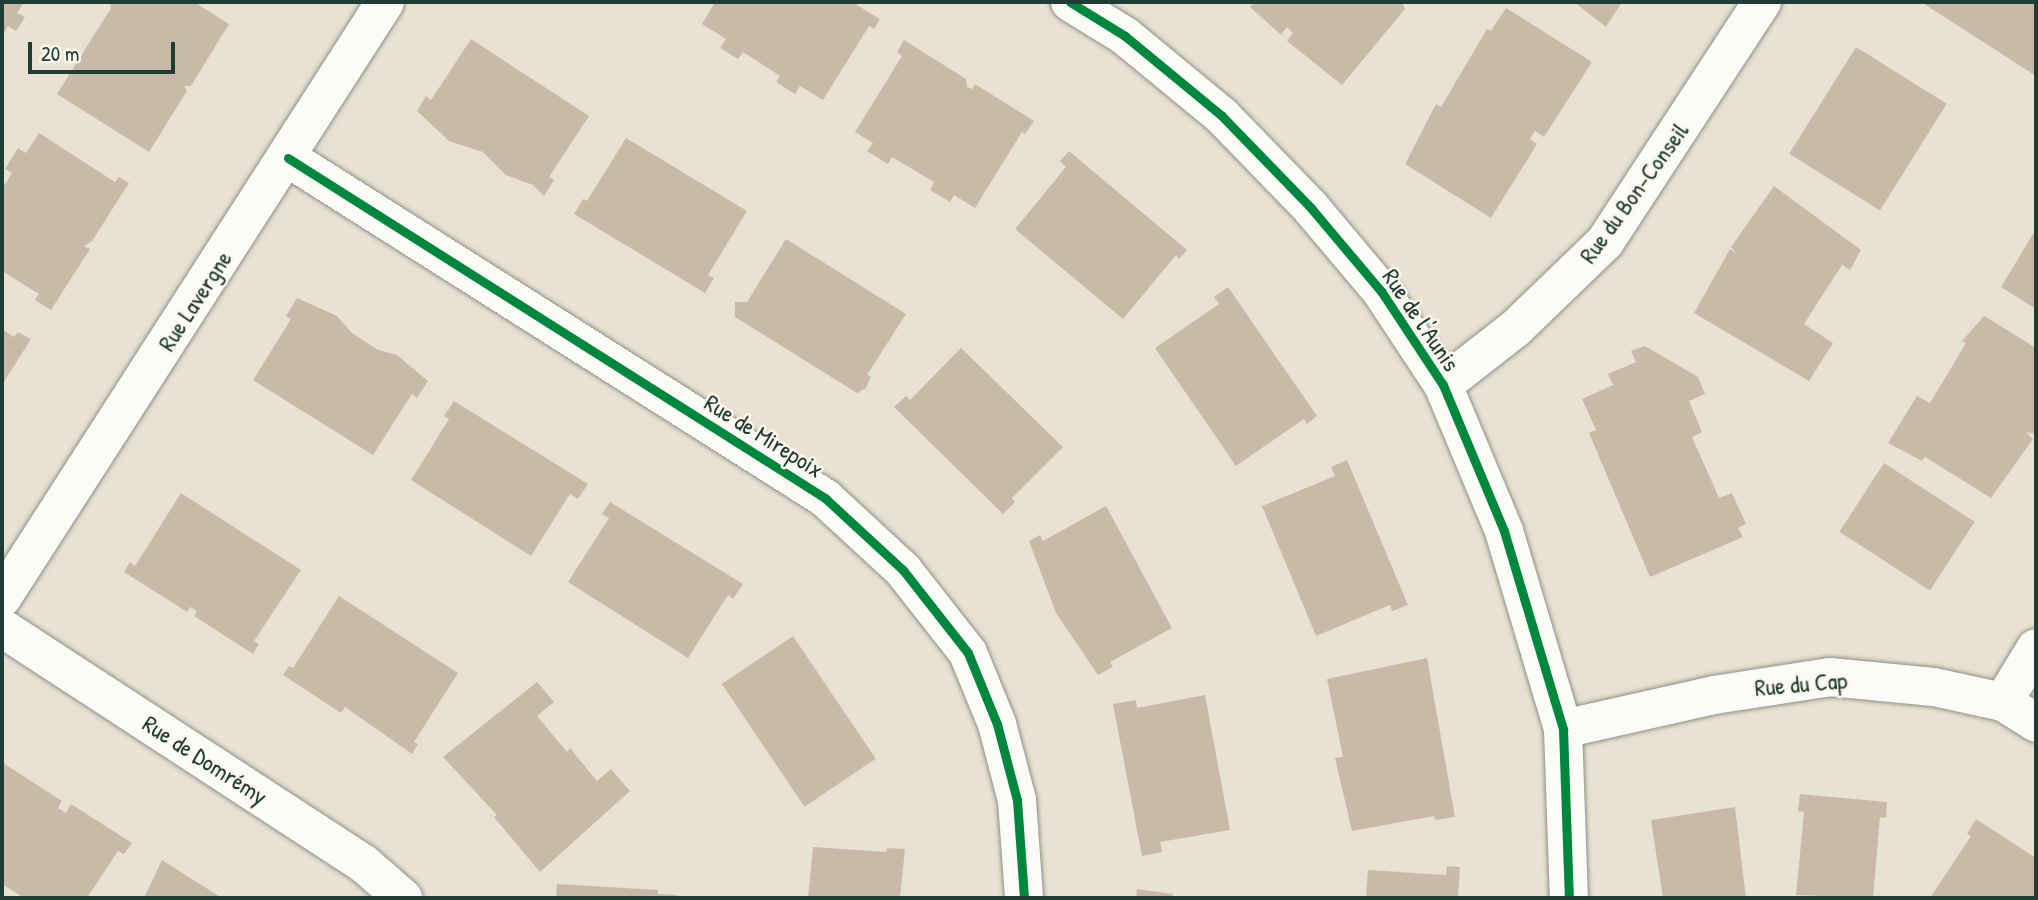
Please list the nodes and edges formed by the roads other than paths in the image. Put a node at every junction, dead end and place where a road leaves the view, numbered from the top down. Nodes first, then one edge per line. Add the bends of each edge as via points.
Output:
1 (385, 2) edge
2 (1070, 2) edge
3 (1762, 2) edge
4 (288, 158) junction
5 (1443, 385) junction
6 (2, 598) edge
7 (2, 628) edge
8 (2036, 648) edge
9 (2003, 702) junction
10 (2036, 723) edge
11 (1563, 729) junction
12 (402, 898) edge
13 (1024, 898) edge
14 (1569, 898) edge

1 - 4 street, Rue Lavergne
2 - 5 street, Rue de l'Aunis via 1125,36 1222,116 1311,208 1381,291
3 - 5 street, Rue du Bon-Conseil via 1605,242 1516,328
4 - 6 street, Rue Lavergne
4 - 13 street, Rue de Mirepoix via 825,498 903,570 968,653 998,724 1017,800
5 - 11 street, Rue de l'Aunis via 1504,531
7 - 12 street, Rue de Domrémy via 364,864
8 - 9 street
9 - 10 street, Rue du Cap
9 - 11 street, Rue du Cap via 1934,687 1830,677 1714,695
11 - 14 street, Rue de l'Aunis

